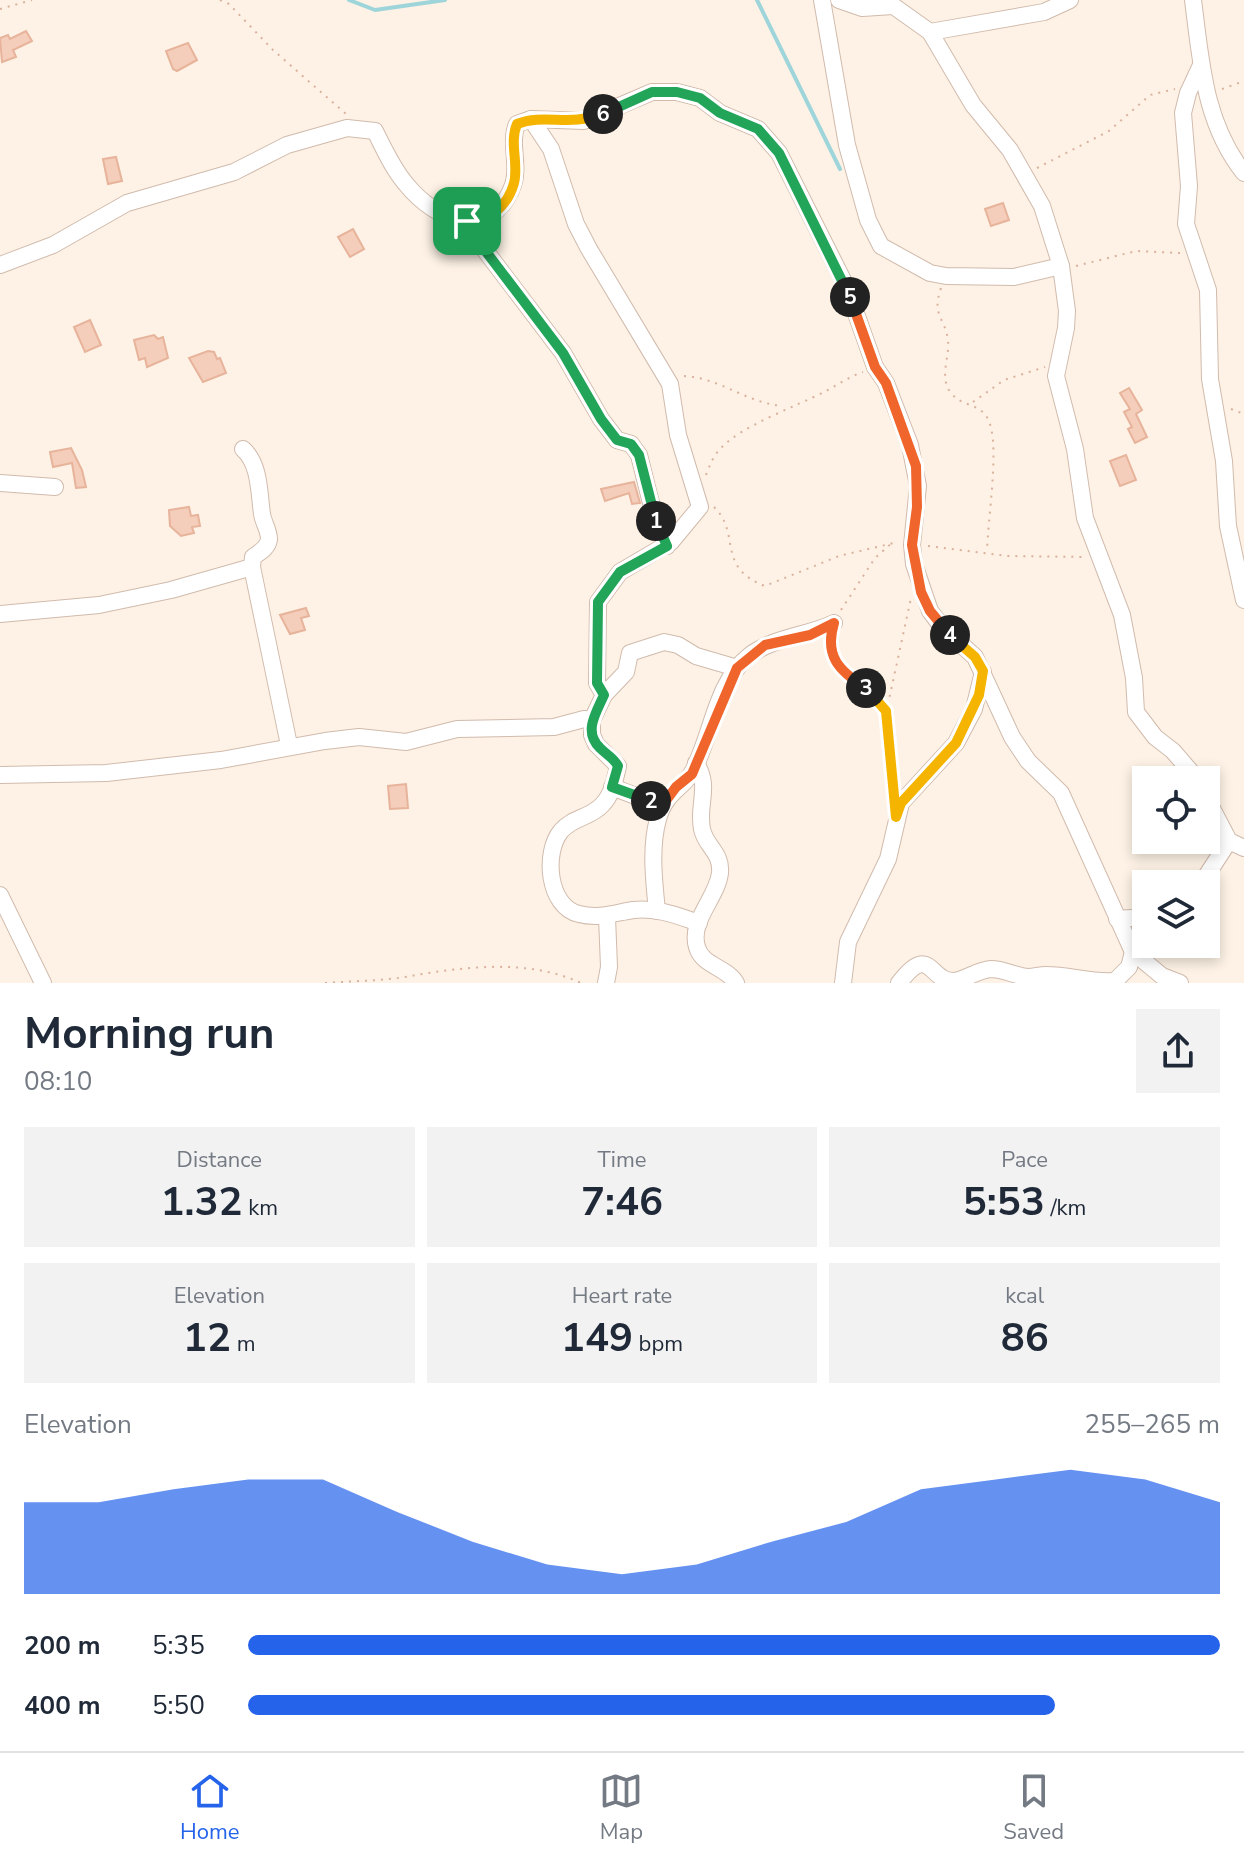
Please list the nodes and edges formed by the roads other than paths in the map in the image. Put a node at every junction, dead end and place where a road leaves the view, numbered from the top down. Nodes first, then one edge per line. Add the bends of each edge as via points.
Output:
1 (822, 0) edge
2 (839, 0) edge
3 (1070, 0) edge
4 (1193, 0) edge
5 (889, 3) edge
6 (930, 32) junction
7 (1201, 65) junction
8 (531, 119) junction
9 (1244, 173) edge
10 (467, 221) junction
11 (0, 265) edge
12 (1061, 269) junction
13 (243, 449) dead end
14 (0, 483) edge
15 (55, 487) dead end
16 (667, 546) junction
17 (252, 567) junction
18 (1244, 600) edge
19 (0, 614) edge
20 (834, 623) road end
21 (737, 668) junction
22 (983, 671) junction
23 (604, 695) junction
24 (592, 720) junction
25 (289, 745) junction
26 (696, 763) junction
27 (1188, 766) edge
28 (0, 775) edge
29 (612, 787) junction
30 (662, 806) junction
31 (1220, 819) edge
32 (1236, 844) edge
33 (1213, 870) edge
34 (0, 895) edge
35 (657, 911) junction
36 (607, 917) junction
37 (1132, 918) edge
38 (1117, 919) junction
39 (699, 923) junction
40 (1132, 950) edge
41 (1132, 956) edge
42 (1139, 958) edge
43 (1160, 979) edge
44 (43, 983) edge
45 (606, 983) edge
46 (736, 983) edge
47 (843, 983) edge
48 (899, 983) edge
49 (1180, 983) edge

1 - 12 street via 847,145 868,220 881,246 946,276 1014,277
2 - 5 street via 862,8
3 - 6 street via 1044,12
4 - 7 street
5 - 6 street
6 - 12 street via 973,105 1025,174 1042,206
7 - 9 street via 1222,137
7 - 18 street via 1183,113 1189,186 1186,224 1208,290 1209,366 1228,526
8 - 10 street via 517,124 513,133 514,183 504,203 493,216
8 - 16 street via 551,149 576,224 674,396 678,435 700,507
8 - 22 street via 584,121 652,92 677,92 700,98 758,129 779,153 847,288 916,466 912,545 930,611
10 - 11 street via 434,210 407,185 375,131 347,128 287,145 234,172 127,203 53,245
10 - 16 street via 563,353 601,419 617,440 631,444 639,455
12 - 27 street via 1066,328 1056,376 1075,449 1085,518 1122,615 1136,712
13 - 17 street via 250,455 260,488 269,540 253,557
14 - 15 street
16 - 23 street via 620,572 598,602 597,683
17 - 19 street via 99,605
17 - 25 street
20 - 21 street via 810,635 765,645
21 - 23 street via 664,642 630,653 626,672
21 - 26 street
22 - 38 street via 1012,737 1061,793
22 - 47 street via 974,709 956,743 901,803 888,859 848,942
23 - 24 street
24 - 25 street via 554,727 457,729 406,742 359,737
24 - 29 street via 596,744 618,766
25 - 28 street via 221,760 106,773
26 - 30 street
26 - 39 street via 704,777 702,830 720,860 716,885
29 - 30 street
29 - 36 street via 592,814 573,820 560,832 552,870 560,903 575,914
30 - 35 street via 654,853
31 - 32 street
32 - 33 street
34 - 44 street
35 - 36 street
35 - 39 street
36 - 45 street
37 - 38 street
38 - 40 street
39 - 46 street via 699,954
41 - 48 street via 1115,981 1026,977 989,969 954,981 923,964
42 - 43 street
43 - 49 street

